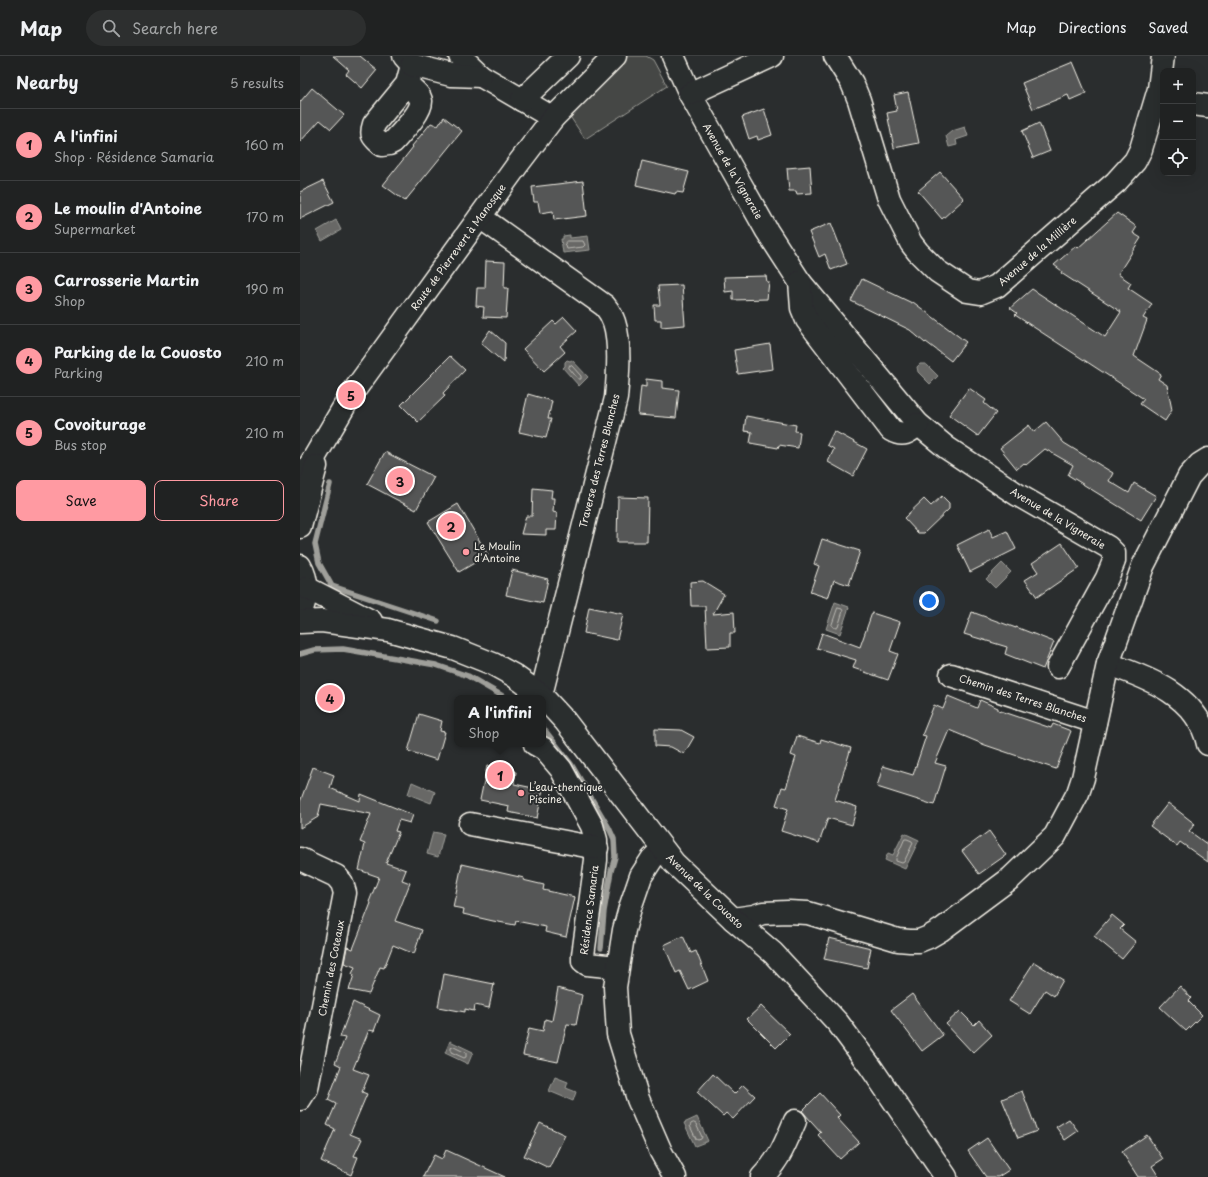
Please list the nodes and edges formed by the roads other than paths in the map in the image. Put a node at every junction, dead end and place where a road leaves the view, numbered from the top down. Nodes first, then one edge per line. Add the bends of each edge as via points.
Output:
1 (460, 56) edge
2 (568, 56) edge
3 (615, 56) edge
4 (672, 56) edge
5 (772, 56) edge
6 (835, 56) edge
7 (1163, 56) edge
8 (408, 68) edge
9 (1162, 68) edge
10 (481, 76) junction
11 (690, 94) junction
12 (1160, 98) edge
13 (522, 100) junction
14 (1196, 104) edge
15 (1208, 106) edge
16 (553, 118) junction
17 (480, 217) junction
18 (319, 451) junction
19 (1208, 459) edge
20 (300, 482) edge
21 (300, 527) edge
22 (300, 566) edge
23 (307, 588) junction
24 (300, 614) edge
25 (300, 622) edge
26 (388, 630) junction
27 (1108, 664) junction
28 (1058, 667) dead end
29 (951, 675) dead end
30 (541, 695) joint
31 (546, 700) edge
32 (1095, 722) junction
33 (1208, 744) edge
34 (540, 747) edge
35 (470, 824) dead end
36 (597, 848) junction
37 (662, 849) junction
38 (300, 859) edge
39 (733, 919) junction
40 (617, 967) junction
41 (300, 1099) edge
42 (795, 1121) dead end
43 (675, 1177) edge
44 (762, 1177) edge
45 (946, 1177) edge

1 - 10 street
2 - 13 street
3 - 16 street, Route de Pierrevert à Manosque
4 - 11 street, Avenue de la Vigneraie
5 - 11 street
6 - 12 street, Avenue de la Millière via 859,100 889,199 911,243 944,276 968,291 980,293 998,286 1128,170 1141,149
7 - 9 street, Avenue de la Millière
8 - 8 street via 371,132 382,145 393,142 420,106 421,100
8 - 10 street via 451,75
10 - 13 street
11 - 28 street, Avenue de la Vigneraie via 800,282 918,424 947,448 1018,495 1108,547 1114,553 1114,561 1107,578
13 - 16 street
14 - 15 street
16 - 17 street, Route de Pierrevert à Manosque
17 - 18 street, Route de Pierrevert à Manosque via 351,395
17 - 30 street, Traverse des Terres Blanches via 605,306 613,318 617,334 616,398
18 - 20 street, Route de Pierrevert à Manosque
18 - 21 street, Route de Pierrevert à Manosque
19 - 27 street, Chemin des Terres Blanches via 1189,476 1143,566
22 - 23 street
23 - 24 street
23 - 26 street, Avenue de la Couosto
25 - 26 street, Avenue de la Couosto via 322,621
26 - 30 street, Avenue de la Couosto via 452,648 493,664
27 - 32 street, Chemin des Terres Blanches
27 - 33 street via 1150,679 1182,700 1199,721
29 - 32 street, Chemin des Terres Blanches
31 - 37 street, Avenue de la Couosto via 565,720
32 - 39 street, Chemin des Terres Blanches via 1078,793 1055,836 1011,878 929,937 919,941 898,940 808,914 788,912 763,913
34 - 36 street, Résidence Samaria via 561,769 592,826
35 - 36 street
36 - 40 street, Résidence Samaria via 582,958 587,964
37 - 39 street, Avenue de la Couosto
37 - 40 street via 641,876 624,930
38 - 41 street, Chemin des Coteaux via 336,876 342,882 345,893 308,1088
39 - 45 street, Avenue de la Couosto via 773,953 838,1023
40 - 43 street via 615,988 618,1034 638,1099
42 - 44 street via 779,1157

